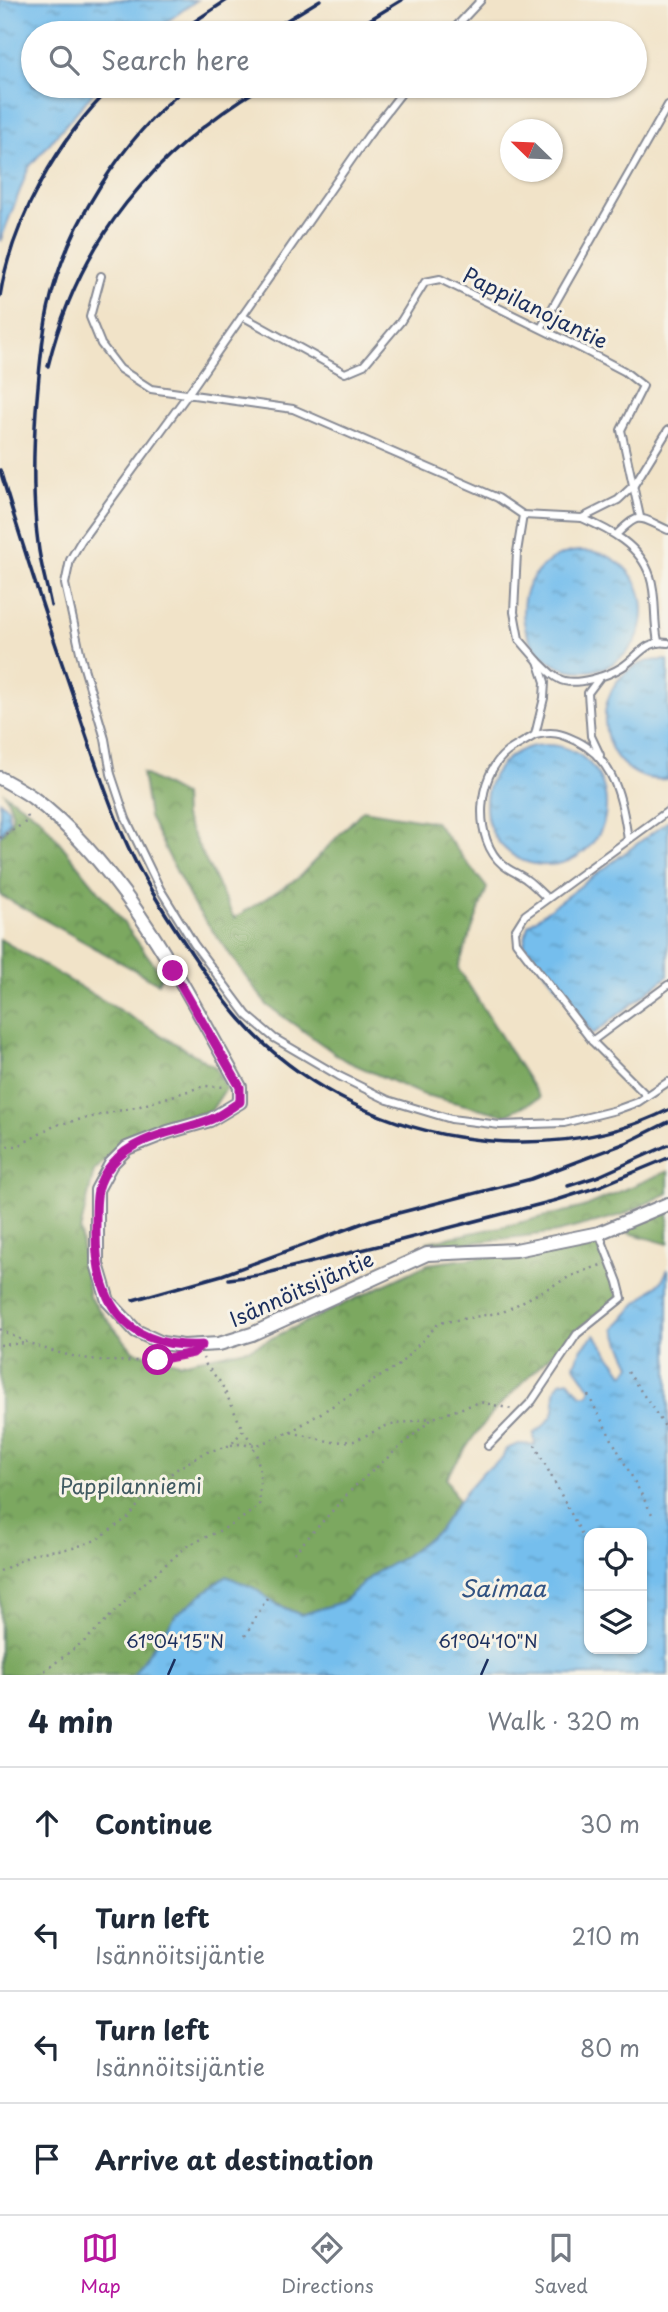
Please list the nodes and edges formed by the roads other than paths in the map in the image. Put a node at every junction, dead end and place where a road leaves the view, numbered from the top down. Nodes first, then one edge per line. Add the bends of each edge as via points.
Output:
1 (481, 0) edge
2 (461, 21) edge
3 (398, 98) edge
4 (668, 105) edge
5 (101, 276) dead end
6 (242, 316) junction
7 (541, 328) junction
8 (188, 394) junction
9 (668, 430) edge
10 (634, 485) junction
11 (523, 515) junction
12 (640, 517) junction
13 (582, 518) junction
14 (668, 530) edge
15 (616, 535) junction
16 (658, 641) junction
17 (668, 643) edge
18 (538, 661) junction
19 (600, 677) junction
20 (535, 735) junction
21 (602, 760) junction
22 (0, 778) edge
23 (668, 811) edge
24 (628, 840) junction
25 (547, 898) junction
26 (668, 985) edge
27 (592, 1041) junction
28 (668, 1082) edge
29 (647, 1096) junction
30 (668, 1204) edge
31 (599, 1233) junction
32 (488, 1446) dead end

1 - 2 lane
3 - 6 lane
4 - 7 lane
5 - 8 lane via 90,317 101,344 120,369 151,389
6 - 7 lane, Pappilanojantie via 345,373 364,365 401,321 425,282 440,279
6 - 8 lane
7 - 10 lane, Pappilanojantie via 624,371 643,386 621,430
8 - 11 lane via 293,409 498,498
8 - 29 lane via 81,541 70,560 65,584 126,819 160,889 194,944 247,1016 274,1038 388,1100 451,1119 513,1125 564,1123 616,1110
9 - 10 lane
10 - 12 lane, Pappilanojantie
10 - 13 lane via 618,500
11 - 13 lane
11 - 18 lane via 514,612 519,639
12 - 14 lane
12 - 15 lane via 631,519
13 - 15 lane
15 - 16 lane via 640,557 651,576
16 - 17 lane
16 - 19 lane via 623,667
18 - 19 lane via 560,680
18 - 20 lane via 544,698
19 - 21 lane via 588,693 588,708 591,736
20 - 21 lane via 552,732 569,737
20 - 25 lane via 506,752 493,769 483,793 484,824 488,844 502,864
21 - 24 lane via 624,808
22 - 31 street, Isännöitsijäntie via 32,797 83,843 119,886 240,1087 240,1102 210,1120 127,1149 111,1164 97,1190 97,1264 108,1301 136,1331 162,1343 219,1344 252,1334 427,1254 516,1250
23 - 24 lane
24 - 25 lane
25 - 27 lane via 525,915 515,931 516,942
26 - 27 lane
27 - 29 lane
28 - 29 lane
30 - 31 street, Isännöitsijäntie
31 - 32 lane via 622,1298 577,1334 522,1411

